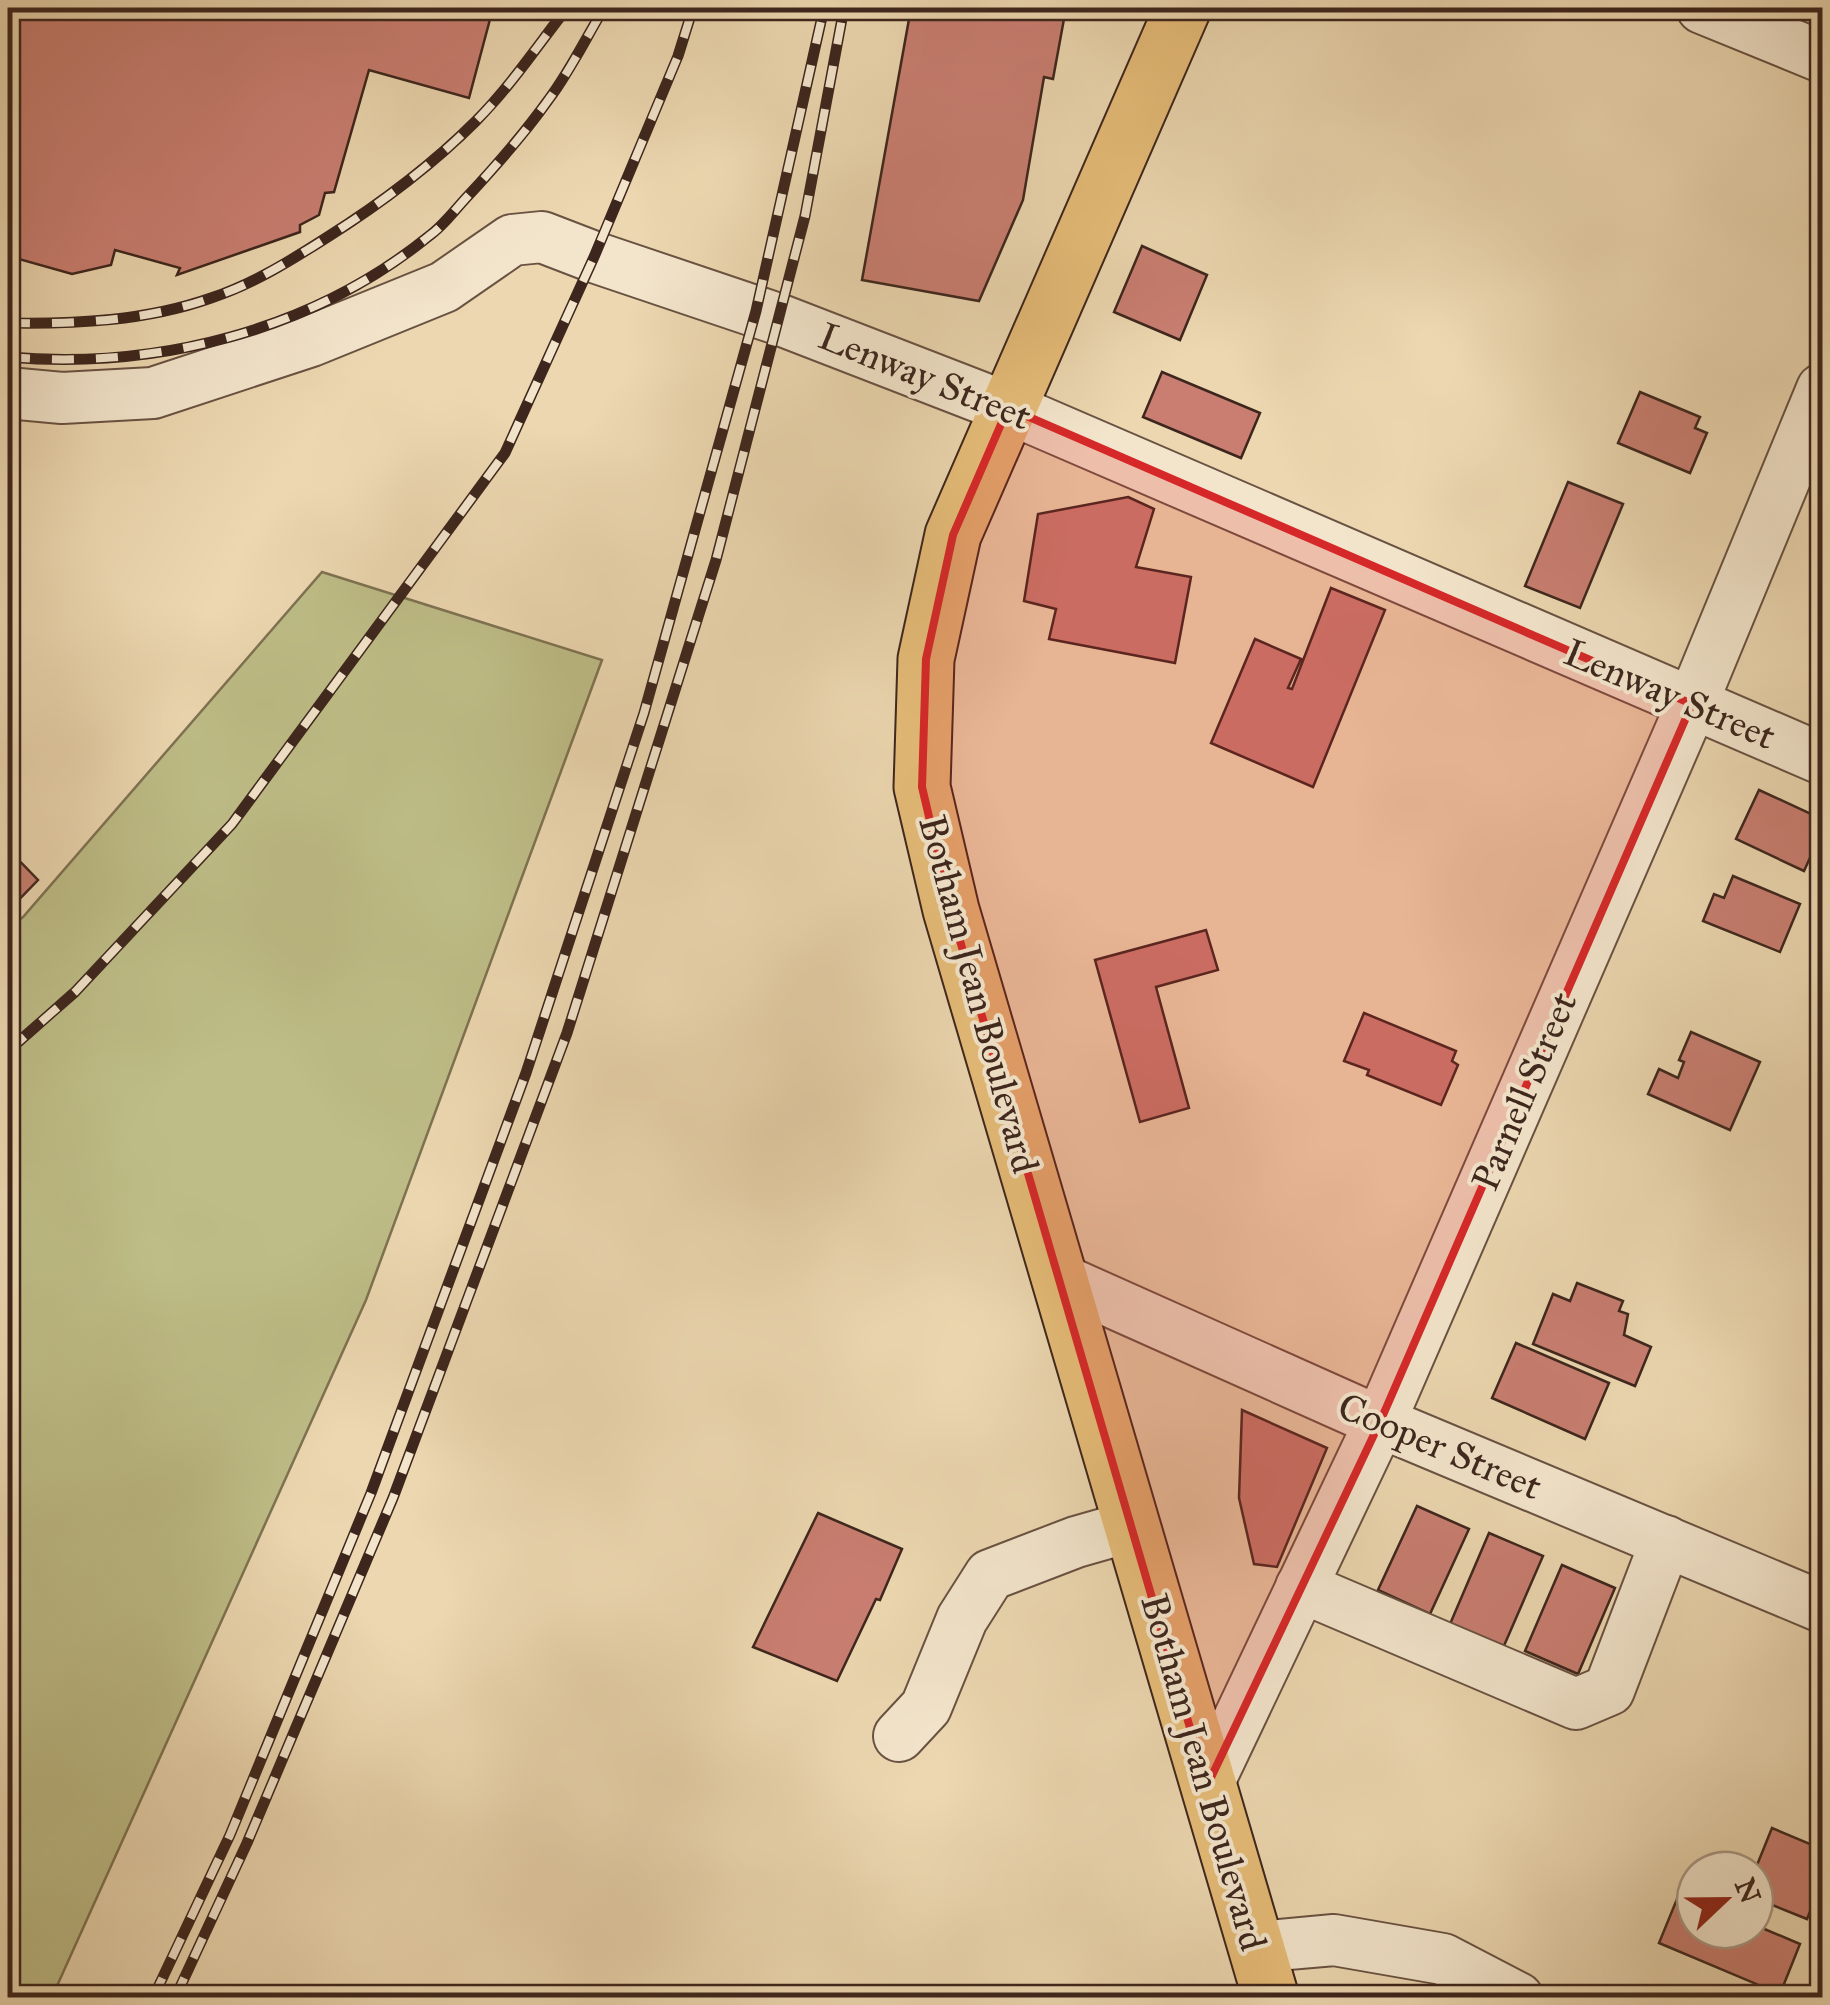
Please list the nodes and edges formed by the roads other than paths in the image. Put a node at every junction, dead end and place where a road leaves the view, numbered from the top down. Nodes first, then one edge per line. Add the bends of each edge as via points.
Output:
1 (1183, 8) edge
2 (1702, 8) edge
3 (1822, 58) edge
4 (1822, 388) edge
5 (8, 393) edge
6 (1008, 408) junction
7 (1692, 704) junction
8 (1822, 759) edge
9 (1060, 1279) junction
10 (1380, 1422) junction
11 (1132, 1526) junction
12 (1666, 1542) junction
13 (1301, 1587) junction
14 (1822, 1607) edge
15 (899, 1736) dead end
16 (1207, 1786) junction
17 (1263, 1972) edge
18 (1518, 1998) edge

1 - 6 main road, Botham Jean Boulevard
2 - 3 street
4 - 7 street, Parnell Street
5 - 6 street, Lenway Street via 153,393 444,287 512,240 542,236
6 - 7 street, Lenway Street
6 - 9 main road, Botham Jean Boulevard via 954,535 926,659 922,787 951,910
7 - 8 street, Lenway Street
7 - 10 street, Parnell Street
9 - 10 street, Cooper Street
9 - 11 main road, Botham Jean Boulevard
10 - 12 street, Cooper Street
10 - 13 street, Parnell Street
11 - 15 street via 990,1575 962,1619 926,1707
11 - 16 main road, Botham Jean Boulevard
12 - 13 street via 1610,1690 1576,1704
12 - 14 street, Cooper Street
13 - 16 street, Parnell Street
16 - 17 main road, Botham Jean Boulevard
17 - 18 street via 1334,1940 1443,1960

